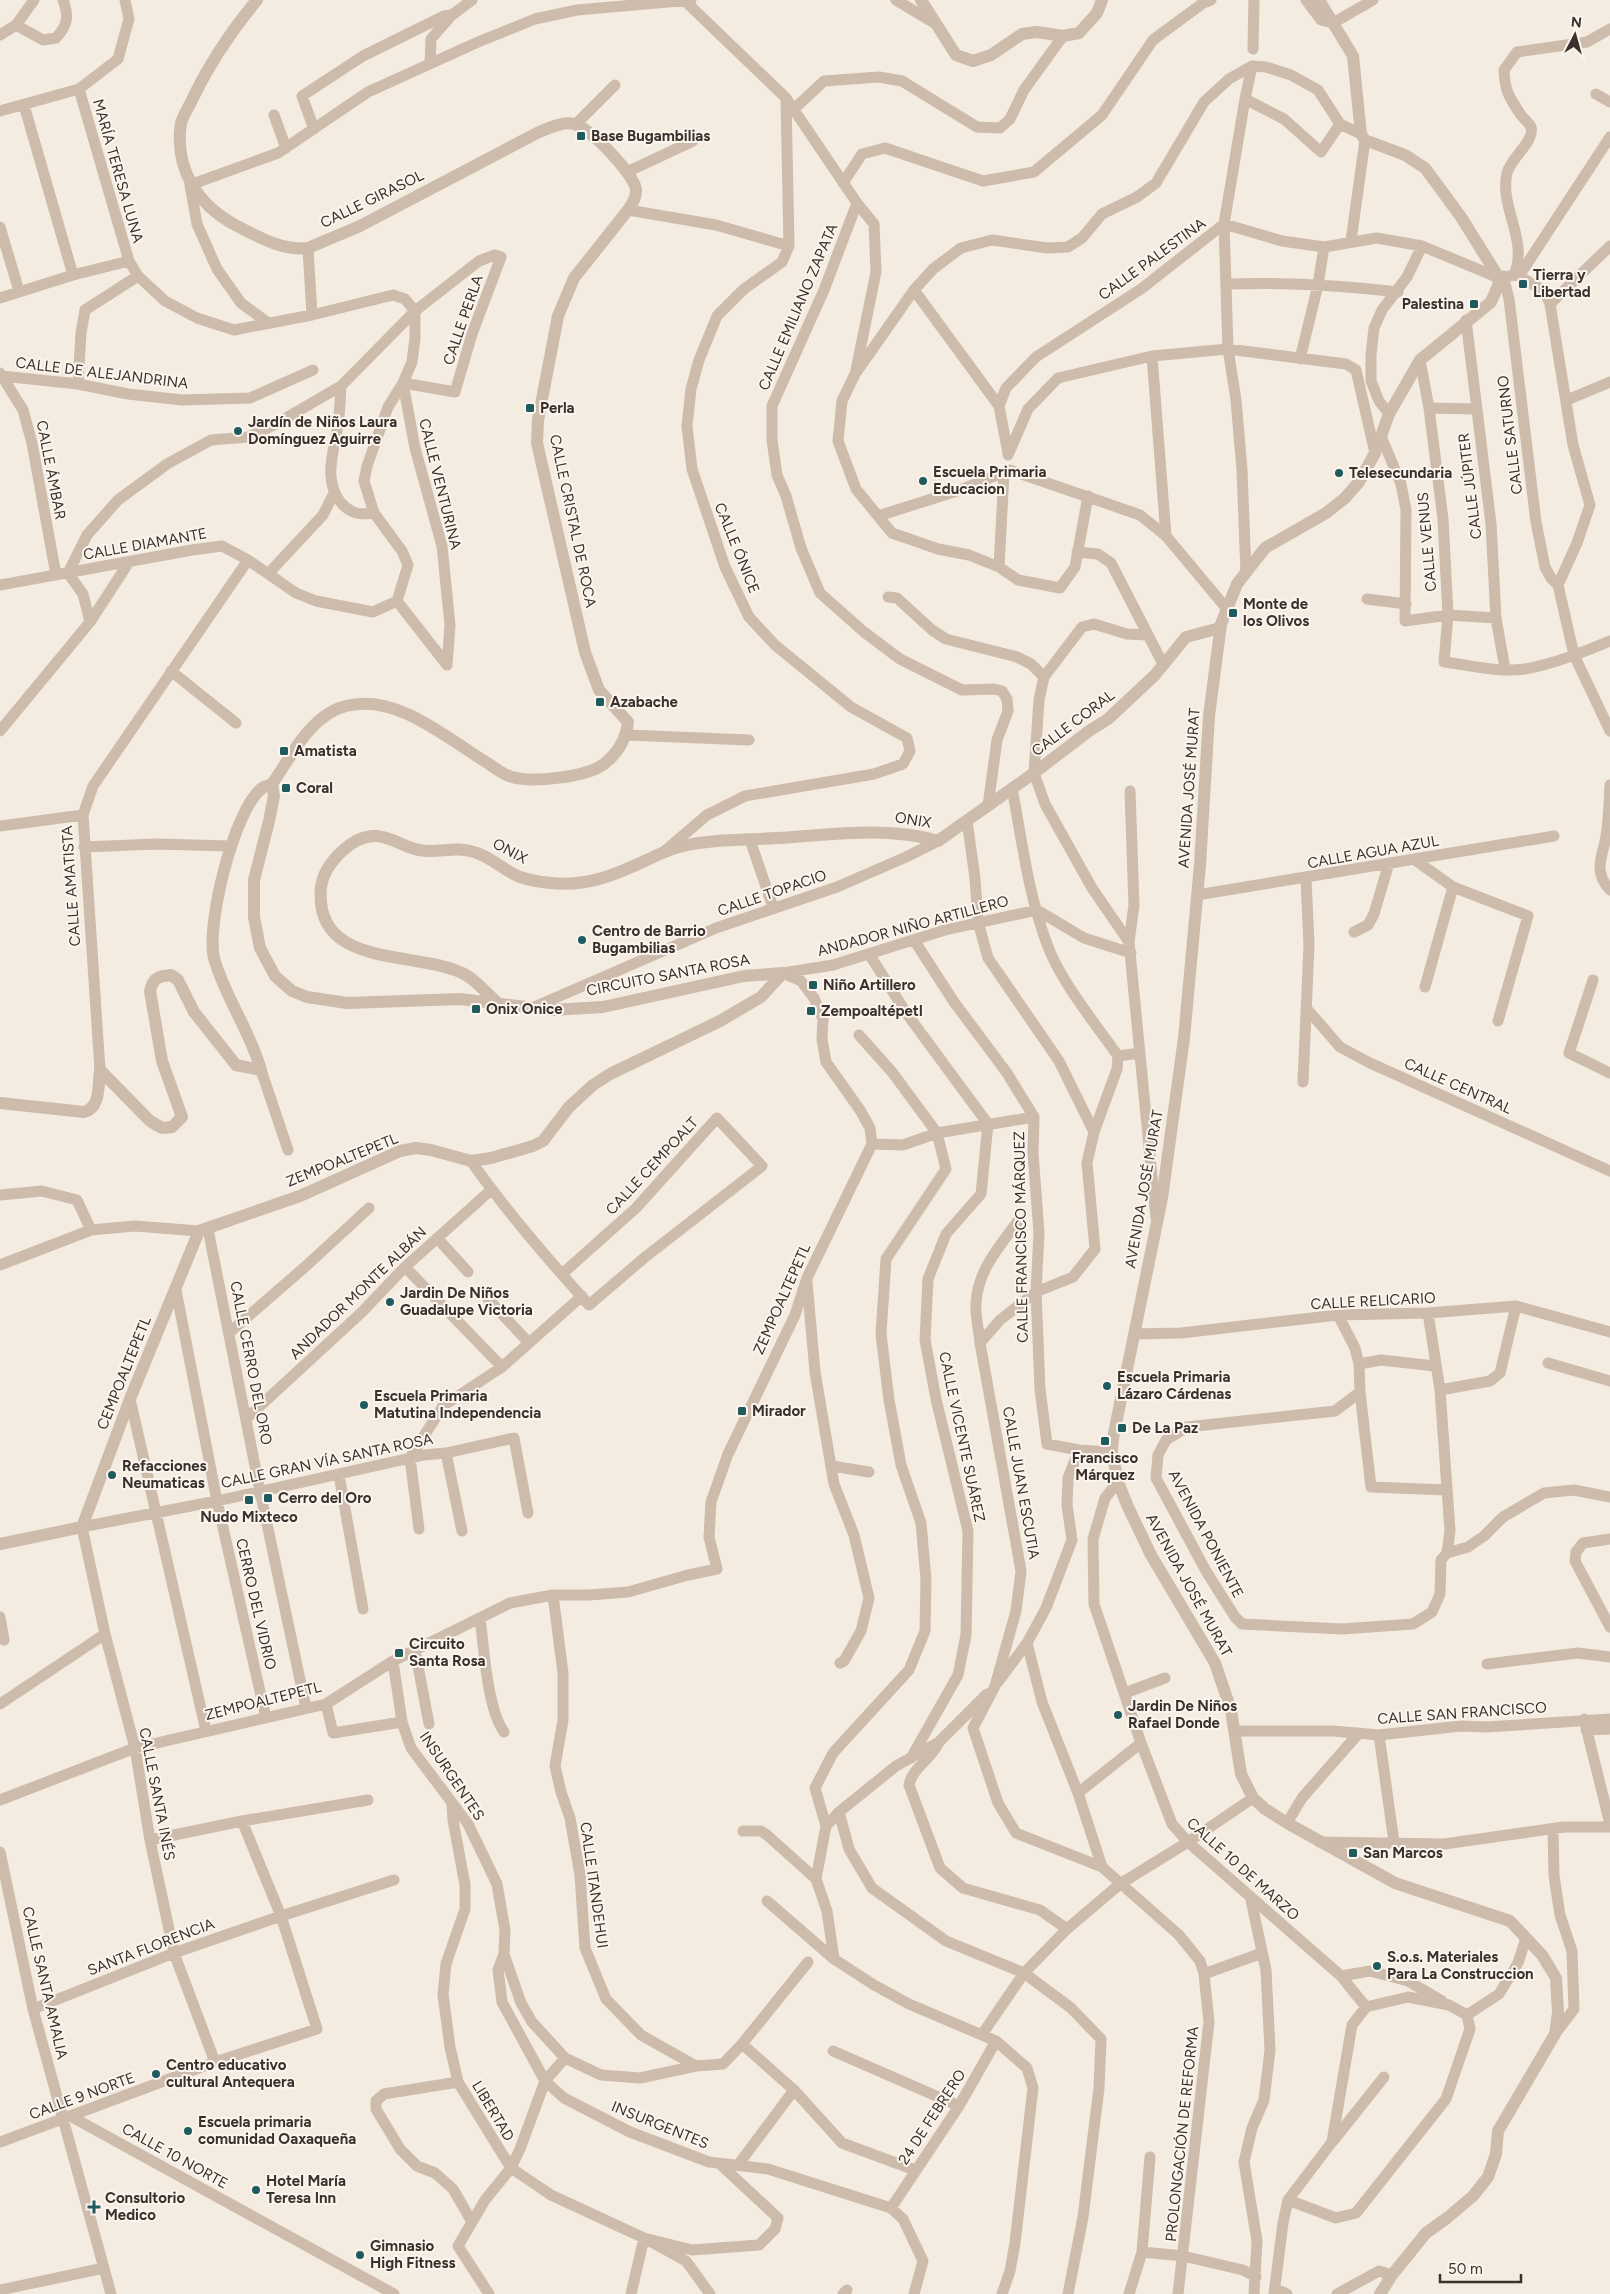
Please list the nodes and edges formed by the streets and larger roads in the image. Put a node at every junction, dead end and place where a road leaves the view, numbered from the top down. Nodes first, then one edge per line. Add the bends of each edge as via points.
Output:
1 (34, 0) edge
2 (63, 0) edge
3 (125, 0) edge
4 (257, 0) edge
5 (472, 0) edge
6 (684, 0) edge
7 (691, 0) edge
8 (896, 0) edge
9 (920, 0) edge
10 (1102, 0) edge
11 (1211, 0) edge
12 (1254, 0) edge
13 (1306, 0) edge
14 (1319, 0) edge
15 (1373, 0) edge
16 (452, 15) junction
17 (1333, 23) junction
18 (936, 24) junction
19 (16, 25) junction
20 (1610, 29) edge
21 (0, 35) edge
22 (1063, 36) junction
23 (1253, 49) dead end
24 (430, 64) junction
25 (1252, 66) junction
26 (615, 85) dead end
27 (78, 89) junction
28 (1596, 94) dead end
29 (786, 98) junction
30 (1245, 99) junction
31 (1610, 102) edge
32 (24, 105) junction
33 (794, 110) junction
34 (0, 111) edge
35 (274, 115) dead end
36 (576, 124) junction
37 (1340, 124) junction
38 (314, 129) junction
39 (1363, 137) junction
40 (1610, 137) edge
41 (693, 140) dead end
42 (286, 148) junction
43 (627, 172) junction
44 (843, 183) junction
45 (190, 185) junction
46 (857, 203) junction
47 (628, 210) junction
48 (1224, 224) junction
49 (0, 227) edge
50 (1351, 241) junction
51 (789, 246) junction
52 (1422, 246) junction
53 (1610, 246) edge
54 (1324, 247) junction
55 (308, 248) junction
56 (128, 261) junction
57 (72, 275) junction
58 (138, 276) junction
59 (1509, 276) junction
60 (1227, 284) junction
61 (1318, 285) junction
62 (918, 286) junction
63 (20, 291) junction
64 (1398, 292) junction
65 (0, 298) edge
66 (1550, 304) junction
67 (415, 311) junction
68 (312, 315) junction
69 (1466, 320) junction
70 (267, 322) junction
71 (1228, 349) junction
72 (1152, 356) junction
73 (1300, 359) junction
74 (1420, 360) junction
75 (313, 370) dead end
76 (855, 374) junction
77 (1, 375) edge
78 (1610, 382) edge
79 (404, 383) junction
80 (78, 384) junction
81 (341, 386) junction
82 (1567, 400) junction
83 (999, 406) junction
84 (1429, 408) junction
85 (1477, 409) junction
86 (1389, 414) junction
87 (1381, 436) junction
88 (1374, 453) junction
89 (1008, 455) junction
90 (1007, 472) junction
91 (334, 493) junction
92 (1088, 496) junction
93 (374, 513) junction
94 (878, 516) junction
95 (1166, 536) junction
96 (1077, 552) junction
97 (248, 560) junction
98 (129, 562) junction
99 (999, 567) junction
100 (68, 573) junction
101 (1246, 573) junction
102 (268, 574) junction
103 (56, 575) junction
104 (0, 585) edge
105 (1558, 585) junction
106 (888, 597) dead end
107 (1367, 599) dead end
108 (398, 601) junction
109 (1406, 604) junction
110 (1227, 609) junction
111 (1448, 615) junction
112 (1496, 618) junction
113 (90, 622) junction
114 (1220, 628) junction
115 (1147, 635) junction
116 (1610, 641) edge
117 (1574, 655) junction
118 (1163, 664) junction
119 (1504, 669) junction
120 (171, 670) junction
121 (1044, 677) junction
122 (236, 723) dead end
123 (627, 729) junction
124 (0, 731) edge
125 (1610, 731) edge
126 (749, 740) dead end
127 (1034, 773) junction
128 (272, 784) junction
129 (1610, 785) edge
130 (1012, 788) junction
131 (1130, 791) dead end
132 (988, 806) junction
133 (82, 815) junction
134 (967, 821) junction
135 (0, 826) edge
136 (1554, 836) dead end
137 (750, 840) junction
138 (938, 841) junction
139 (230, 846) junction
140 (84, 847) junction
141 (664, 852) junction
142 (1415, 860) junction
143 (1389, 863) junction
144 (1306, 879) junction
145 (1452, 887) junction
146 (1610, 890) edge
147 (1197, 895) junction
148 (773, 907) junction
149 (1037, 910) junction
150 (978, 922) junction
151 (1354, 932) dead end
152 (914, 940) junction
153 (1130, 947) junction
154 (869, 954) junction
155 (783, 972) junction
156 (1593, 980) dead end
157 (1425, 987) dead end
158 (500, 1005) junction
159 (532, 1008) junction
160 (1307, 1009) junction
161 (1498, 1021) dead end
162 (859, 1035) dead end
163 (1140, 1053) junction
164 (1118, 1056) junction
165 (100, 1070) junction
166 (261, 1070) junction
167 (1610, 1073) edge
168 (1302, 1082) dead end
169 (0, 1103) edge
170 (1034, 1117) junction
171 (988, 1124) junction
172 (1094, 1132) junction
173 (937, 1133) junction
174 (872, 1144) junction
175 (288, 1150) dead end
176 (471, 1162) junction
177 (1610, 1171) edge
178 (491, 1190) junction
179 (0, 1195) edge
180 (369, 1208) dead end
181 (1018, 1221) dead end
182 (1156, 1224) junction
183 (91, 1230) junction
184 (203, 1230) junction
185 (437, 1238) junction
186 (0, 1265) edge
187 (405, 1267) junction
188 (468, 1272) dead end
189 (562, 1274) junction
190 (807, 1278) junction
191 (176, 1290) junction
192 (1036, 1292) junction
193 (488, 1299) dead end
194 (585, 1301) junction
195 (1516, 1306) junction
196 (1428, 1313) junction
197 (1338, 1316) junction
198 (230, 1332) junction
199 (1610, 1332) edge
200 (1134, 1334) junction
201 (529, 1343) junction
202 (980, 1343) junction
203 (1548, 1363) dead end
204 (1359, 1364) junction
205 (1434, 1366) junction
206 (502, 1367) junction
207 (1610, 1381) edge
208 (1440, 1390) junction
209 (1360, 1392) junction
210 (130, 1399) junction
211 (247, 1418) junction
212 (1079, 1450) junction
213 (1112, 1452) junction
214 (446, 1453) junction
215 (410, 1458) junction
216 (832, 1466) junction
217 (869, 1472) dead end
218 (339, 1475) junction
219 (1118, 1482) junction
220 (260, 1490) junction
221 (1446, 1490) junction
222 (1610, 1497) edge
223 (217, 1500) junction
224 (157, 1513) junction
225 (528, 1513) dead end
226 (82, 1527) junction
227 (419, 1529) dead end
228 (462, 1531) dead end
229 (1093, 1539) junction
230 (1610, 1539) edge
231 (1072, 1540) junction
232 (0, 1544) edge
233 (1448, 1552) junction
234 (553, 1595) junction
235 (363, 1609) dead end
236 (1605, 1609) edge
237 (0, 1617) edge
238 (480, 1618) junction
239 (1610, 1627) edge
240 (105, 1634) junction
241 (4, 1640) dead end
242 (1027, 1643) junction
243 (415, 1650) junction
244 (1610, 1657) edge
245 (393, 1661) junction
246 (840, 1663) dead end
247 (1487, 1664) dead end
248 (1165, 1678) dead end
249 (995, 1686) junction
250 (1125, 1693) junction
251 (0, 1704) edge
252 (326, 1704) junction
253 (306, 1708) junction
254 (266, 1718) junction
255 (1610, 1719) edge
256 (402, 1722) junction
257 (429, 1724) dead end
258 (1585, 1725) junction
259 (1610, 1729) edge
260 (206, 1731) junction
261 (504, 1732) dead end
262 (1236, 1732) junction
263 (1359, 1733) junction
264 (1378, 1735) junction
265 (939, 1742) junction
266 (1141, 1743) junction
267 (135, 1748) junction
268 (910, 1758) junction
269 (1078, 1794) junction
270 (1253, 1798) junction
271 (0, 1800) edge
272 (368, 1800) dead end
273 (452, 1803) junction
274 (839, 1812) junction
275 (242, 1821) junction
276 (1287, 1823) junction
277 (826, 1826) junction
278 (1610, 1826) edge
279 (1553, 1829) junction
280 (743, 1831) dead end
281 (150, 1840) junction
282 (1188, 1842) junction
283 (1319, 1842) junction
284 (1394, 1842) junction
285 (0, 1852) edge
286 (1102, 1867) junction
287 (816, 1879) junction
288 (394, 1880) dead end
289 (1120, 1884) junction
290 (1252, 1900) junction
291 (767, 1901) dead end
292 (281, 1916) junction
293 (1067, 1929) junction
294 (1526, 1938) junction
295 (174, 1953) junction
296 (1262, 1953) junction
297 (504, 1954) junction
298 (834, 1959) junction
299 (808, 1962) dead end
300 (1024, 1973) junction
301 (1204, 1974) junction
302 (1341, 1976) junction
303 (1449, 2004) junction
304 (1366, 2007) junction
305 (33, 2009) junction
306 (1467, 2015) junction
307 (983, 2033) junction
308 (1555, 2034) junction
309 (996, 2041) junction
310 (742, 2044) junction
311 (833, 2051) dead end
312 (565, 2058) junction
313 (215, 2062) junction
314 (696, 2066) junction
315 (1384, 2077) dead end
316 (545, 2081) junction
317 (458, 2082) junction
318 (794, 2090) junction
319 (959, 2106) junction
320 (68, 2118) junction
321 (0, 2142) edge
322 (1332, 2142) junction
323 (1150, 2157) dead end
324 (721, 2164) junction
325 (738, 2165) junction
326 (510, 2168) junction
327 (915, 2170) junction
328 (1288, 2200) junction
329 (894, 2211) junction
330 (472, 2222) junction
331 (644, 2238) junction
332 (1142, 2252) junction
333 (1183, 2256) junction
334 (104, 2268) junction
335 (1392, 2275) junction
336 (1256, 2277) junction
337 (0, 2290) edge
338 (1275, 2292) edge
339 (111, 2294) edge
340 (394, 2294) edge
341 (489, 2294) edge
342 (631, 2294) edge
343 (710, 2294) edge
344 (914, 2294) edge
345 (1002, 2294) edge
346 (1068, 2294) edge
347 (1129, 2294) edge
348 (1178, 2294) edge
349 (1254, 2294) edge
350 (1287, 2294) edge
351 (1337, 2294) edge
352 (1380, 2294) edge

1 - 19 street
2 - 19 street via 68,13 65,27 56,38 42,40
3 - 27 street via 129,19 118,59
4 - 45 street via 237,23 198,86 182,122 181,153
5 - 16 street
6 - 7 street
6 - 24 street via 577,10 535,19
6 - 29 street
8 - 18 street
9 - 18 street
10 - 22 street via 1097,13 1079,33
11 - 44 street via 1153,40 1102,115 1034,172 983,181 884,148 862,154
12 - 23 street
13 - 17 street via 1321,20
14 - 17 street
15 - 17 street
16 - 24 street via 432,39
16 - 38 street via 363,56 302,96
17 - 39 street via 1354,56
18 - 22 street via 956,55 973,61 991,55 1022,34 1037,32
19 - 21 street
20 - 59 street via 1587,42 1518,52 1504,70 1505,90 1531,128 1530,139 1512,160 1507,175 1507,197 1520,258
22 - 33 street via 1024,90 1010,119 1000,128 977,126 902,81 879,77 824,81
24 - 38 street via 368,92
25 - 30 street
25 - 37 street via 1291,75 1318,90
25 - 62 street via 1229,79 1204,102 1156,183 1137,197 1102,214 1082,238 1068,247 1047,248 992,240 961,248 933,269
26 - 36 street
27 - 32 street
27 - 56 street, MARÍA TERESA LUNA
28 - 31 street
29 - 33 street
29 - 51 street
30 - 37 street via 1284,119 1321,152
30 - 48 street
32 - 34 street
32 - 57 street
33 - 44 street
35 - 42 street
36 - 43 street, CALLE CRISTAL DE ROCA via 605,146
36 - 55 street, CALLE GIRASOL via 537,133 360,226
37 - 39 street
38 - 42 street
39 - 50 street
39 - 59 street via 1405,155 1425,168
40 - 59 street
41 - 43 street
42 - 45 street via 248,166
43 - 47 street, CALLE CRISTAL DE ROCA via 636,189 635,199
44 - 46 street
45 - 55 street, CALLE GIRASOL via 223,218 273,244
45 - 70 street via 197,224 217,269 241,303
46 - 76 street via 874,224 876,272
46 - 132 street, CALLE EMILIANO ZAPATA via 824,290 772,406 777,475 820,593 900,659 962,690 1002,691 1008,711 997,740
47 - 51 street via 716,225
47 - 123 street, CALLE CRISTAL DE ROCA via 574,278 558,316 538,420 537,442 585,652 599,690
48 - 54 street, CALLE PALESTINA via 1282,241
48 - 60 street
48 - 83 street, CALLE PALESTINA via 1141,289 1036,356 1006,388
49 - 63 street
50 - 52 street, CALLE PALESTINA via 1377,238
50 - 54 street, CALLE PALESTINA
51 - 141 street, CALLE ÓNICE via 782,262 744,289 717,316 691,389 687,426 692,469 725,567 749,617 775,645 851,707 907,738 910,751 903,764 874,774 745,796 707,816
52 - 59 street, CALLE PALESTINA
52 - 64 street
53 - 66 street
54 - 61 street
55 - 68 street
56 - 57 street
56 - 58 street, MARÍA TERESA LUNA
57 - 63 street
58 - 70 street, MARÍA TERESA LUNA via 165,301 197,318 234,330
58 - 80 street via 85,310
59 - 66 street, CALLE PALESTINA via 1544,291
59 - 69 street, AVENIDA JOSÉ MURAT via 1498,286 1490,302
59 - 105 street, CALLE SATURNO via 1509,299 1536,522 1545,567
60 - 61 street
60 - 71 street
61 - 64 street
61 - 73 street
62 - 76 street
62 - 83 street
63 - 65 street
64 - 86 street via 1382,310 1374,328 1371,355 1371,381
66 - 82 street
67 - 68 street, MARÍA TERESA LUNA via 405,298 393,296
67 - 79 street, CALLE VENTURINA via 412,362
67 - 79 street, CALLE PERLA via 479,261 495,255 501,257 472,334 455,392
67 - 81 street
68 - 70 street, MARÍA TERESA LUNA
69 - 74 street, AVENIDA JOSÉ MURAT
69 - 85 street, CALLE JÚPITER
71 - 72 street
71 - 73 street
71 - 101 street via 1242,470
72 - 89 street via 1058,378 1028,409
72 - 95 street
73 - 88 street via 1329,360 1356,370
74 - 84 street, CALLE VENUS
74 - 86 street, AVENIDA JOSÉ MURAT
75 - 80 street, CALLE DE ALEJANDRINA via 250,398 182,400
76 - 94 street via 842,401 838,440 856,489
77 - 80 street, CALLE DE ALEJANDRINA
77 - 103 street, CALLE ÁMBAR via 23,410 32,442
78 - 82 street
79 - 93 street via 388,407 367,466 364,481
79 - 108 street, CALLE VENTURINA via 413,439 442,546 450,625 447,665
81 - 91 street via 332,452
81 - 100 street via 248,437 211,440 166,464 118,500 87,535
82 - 105 street via 1573,445 1590,505
83 - 89 street
84 - 85 street
84 - 111 street, CALLE VENUS via 1443,519
85 - 112 street, CALLE JÚPITER via 1491,524
86 - 87 street, AVENIDA JOSÉ MURAT
87 - 88 street, AVENIDA JOSÉ MURAT
87 - 109 street via 1401,484 1406,510
88 - 101 street, AVENIDA JOSÉ MURAT via 1359,482 1345,498 1326,513 1265,548
89 - 90 street
90 - 92 street
90 - 94 street
90 - 99 street
91 - 93 street via 349,511 360,515
91 - 102 street via 323,515
92 - 95 street via 1140,515
92 - 96 street
93 - 108 street via 402,551 408,565
94 - 99 street via 892,533 938,549 969,554
95 - 110 street
96 - 99 street via 1075,568 1060,588 1018,580
96 - 115 street via 1098,554 1111,563
97 - 98 street, CALLE DIAMANTE via 222,546
97 - 102 street, CALLE DIAMANTE
97 - 120 street, CALLE AMATISTA
98 - 100 street, CALLE DIAMANTE
98 - 113 street
100 - 103 street, CALLE DIAMANTE
100 - 113 street via 83,594
101 - 110 street, AVENIDA JOSÉ MURAT via 1237,584
102 - 108 street, CALLE DIAMANTE via 296,593 316,601 373,612
103 - 104 street, CALLE DIAMANTE
105 - 117 street
106 - 121 street via 897,598 946,639 1017,657 1031,664
107 - 109 street
109 - 111 street via 1405,621
110 - 114 street, AVENIDA JOSÉ MURAT
111 - 112 street
111 - 119 street, CALLE VENUS via 1444,662
112 - 119 street, CALLE JÚPITER
113 - 124 street
114 - 118 street, CALLE CORAL via 1186,637
114 - 147 street, AVENIDA JOSÉ MURAT via 1209,716
115 - 118 street
115 - 121 street via 1127,634 1094,624 1082,627
116 - 117 street
117 - 119 street via 1525,669
117 - 125 street
118 - 127 street, CALLE CORAL via 1108,719
120 - 122 street
120 - 133 street, CALLE AMATISTA via 94,786
121 - 127 street via 1039,700
123 - 126 street
123 - 128 street via 619,749 603,765 575,775 540,780 511,777 404,710 373,704 346,706 325,715 308,732
127 - 130 street, CALLE CORAL
127 - 153 street via 1045,804 1092,888
128 - 139 street via 262,788 249,803
128 - 158 street, CIRCUITO SANTA ROSA via 274,796 254,880 254,917 260,948 275,976 292,991 347,1003 460,999
129 - 146 street via 1606,837 1600,856 1600,872
130 - 132 street, CALLE CORAL
130 - 149 street
131 - 153 street via 1134,904
132 - 134 street, CALLE CORAL
133 - 135 street
133 - 140 street, CALLE AMATISTA
134 - 138 street, CALLE CORAL
134 - 150 street
136 - 142 street, CALLE AGUA AZUL
137 - 138 street, ONIX via 896,832
137 - 141 street, ONIX via 682,846
137 - 148 street
138 - 148 street, CALLE TOPACIO via 837,887
139 - 140 street via 156,844
139 - 166 street via 216,901 214,955 223,988 255,1047
140 - 165 street, CALLE AMATISTA
141 - 158 street, ONIX via 602,880 581,884 550,883 520,876 462,848 420,850 375,836 354,842 334,858 321,885 321,908 330,929 344,941 370,954 444,967 467,975
142 - 143 street, CALLE AGUA AZUL
142 - 145 street
143 - 144 street, CALLE AGUA AZUL
143 - 151 street via 1374,914 1368,925
144 - 147 street, CALLE AGUA AZUL
144 - 160 street
145 - 157 street
145 - 161 street via 1528,916
147 - 182 street, AVENIDA JOSÉ MURAT via 1184,1038
148 - 159 street, CALLE TOPACIO via 716,928
149 - 150 street, ANDADOR NIÑO ARTILLERO
149 - 153 street via 1084,938
149 - 164 street via 1047,945 1065,978
150 - 152 street, ANDADOR NIÑO ARTILLERO
150 - 172 street via 988,958 1059,1061
152 - 154 street, ANDADOR NIÑO ARTILLERO
152 - 170 street, CALLE FRANCISCO MÁRQUEZ
153 - 163 street
154 - 155 street, ANDADOR NIÑO ARTILLERO via 833,965
154 - 171 street via 907,1014
155 - 159 street, CIRCUITO SANTA ROSA via 744,976 603,1007
155 - 174 street via 801,981 814,998 823,1019 826,1062 860,1110 870,1128
155 - 176 street, ZEMPOALTEPETL via 761,997 593,1085 569,1107 543,1141 512,1153
156 - 167 street via 1569,1053
158 - 159 street, CIRCUITO SANTA ROSA
160 - 168 street
160 - 177 street, CALLE CENTRAL via 1340,1047
162 - 173 street via 892,1072
163 - 164 street
163 - 182 street
164 - 172 street via 1117,1070
165 - 166 street via 150,1121 162,1128 172,1127 182,1117 162,1061 150,991 158,976 171,975 178,980 194,1012 236,1066
165 - 169 street, CALLE AMATISTA via 94,1108 84,1112
166 - 175 street
170 - 171 street
170 - 192 street, CALLE FRANCISCO MÁRQUEZ via 1033,1153 1039,1233
171 - 173 street
171 - 268 street, CALLE VICENTE SUÁREZ via 981,1194 946,1234 928,1279 925,1340 968,1531 966,1636 958,1675
172 - 192 street via 1087,1163 1095,1250 1073,1277
173 - 174 street via 904,1145
173 - 277 street via 946,1169 886,1260 881,1334 889,1400 902,1465 922,1523 925,1631 909,1670 833,1753 815,1788
174 - 190 street, ZEMPOALTEPETL
176 - 178 street
176 - 184 street, ZEMPOALTEPETL via 431,1150 400,1151 300,1196
178 - 185 street, ANDADOR MONTE ALBÁN
178 - 189 street
179 - 183 street via 42,1191 77,1200
180 - 198 street
181 - 202 street, CALLE JUAN ESCUTIA via 987,1264 980,1283 976,1304
182 - 200 street, AVENIDA JOSÉ MURAT
183 - 184 street via 135,1226
183 - 186 street
184 - 191 street, CEMPOALTEPETL
184 - 198 street, CALLE CERRO DEL ORO
185 - 187 street, ANDADOR MONTE ALBÁN
185 - 188 street
187 - 206 street
187 - 211 street, ANDADOR MONTE ALBÁN
189 - 194 street
189 - 194 street, CALLE CEMPOALT via 636,1208 717,1118 762,1166
190 - 216 street via 815,1372
190 - 234 street, ZEMPOALTEPETL via 795,1314 728,1454 711,1502 708,1537 717,1570 688,1574 628,1592
191 - 210 street, CEMPOALTEPETL
191 - 223 street, CERRO DEL VIDRIO
192 - 202 street via 1000,1320
192 - 212 street, CALLE FRANCISCO MÁRQUEZ via 1040,1389 1047,1444
193 - 201 street
194 - 201 street
195 - 196 street, CALLE RELICARIO
195 - 199 street, CALLE RELICARIO
195 - 208 street via 1500,1373 1490,1381
196 - 197 street, CALLE RELICARIO
196 - 205 street, AVENIDA PONIENTE
197 - 200 street, CALLE RELICARIO via 1180,1333
197 - 204 street via 1355,1348
198 - 211 street, CALLE CERRO DEL ORO
200 - 213 street, AVENIDA JOSÉ MURAT
201 - 206 street
202 - 249 street, CALLE JUAN ESCUTIA via 1021,1571 1016,1611
203 - 207 street
204 - 205 street via 1381,1360
204 - 209 street
205 - 208 street, AVENIDA PONIENTE
206 - 215 street via 443,1406
208 - 221 street, AVENIDA PONIENTE
209 - 221 street via 1371,1486
209 - 233 street, AVENIDA PONIENTE via 1335,1411 1187,1427 1166,1440 1158,1455 1156,1478 1206,1571 1234,1617 1242,1624 1342,1628 1413,1624 1432,1612 1440,1594 1441,1560
210 - 224 street
210 - 226 street, CEMPOALTEPETL
211 - 220 street, CALLE CERRO DEL ORO
212 - 213 street, CALLE FRANCISCO MÁRQUEZ
212 - 231 street via 1068,1478 1067,1504
213 - 219 street, AVENIDA JOSÉ MURAT
214 - 215 street, CALLE GRAN VÍA SANTA ROSA
214 - 225 street, CALLE GRAN VÍA SANTA ROSA via 514,1438
214 - 228 street
215 - 218 street, CALLE GRAN VÍA SANTA ROSA
215 - 227 street
216 - 217 street
216 - 246 street via 834,1484 854,1535 869,1598 861,1631
218 - 220 street, CALLE GRAN VÍA SANTA ROSA
218 - 235 street
219 - 229 street, CALLE 10 DE MARZO via 1105,1498
219 - 262 street, AVENIDA JOSÉ MURAT via 1151,1555 1215,1662
220 - 223 street, CALLE GRAN VÍA SANTA ROSA
220 - 253 street, CALLE CERRO DEL ORO
221 - 233 street, AVENIDA PONIENTE via 1450,1530
222 - 233 street via 1574,1490 1544,1493 1503,1517 1468,1547
223 - 224 street, CALLE GRAN VÍA SANTA ROSA
223 - 254 street, CERRO DEL VIDRIO
224 - 226 street, CALLE GRAN VÍA SANTA ROSA
224 - 260 street
226 - 232 street, CALLE GRAN VÍA SANTA ROSA
226 - 240 street, CALLE SANTA INÉS
229 - 231 street
229 - 250 street, CALLE 10 DE MARZO via 1094,1604
230 - 236 street via 1583,1543 1576,1552 1575,1562
231 - 242 street via 1046,1608
234 - 238 street, ZEMPOALTEPETL via 510,1603
234 - 314 street, CALLE ITANDEHUI via 563,1673 563,1720 555,1766 570,1818 580,1875 585,1948 606,2000 641,2035
236 - 239 street
237 - 241 street
238 - 243 street, ZEMPOALTEPETL
238 - 261 street via 491,1696 498,1723
240 - 251 street
240 - 267 street, CALLE SANTA INÉS
242 - 249 street
242 - 269 street, PROLONGACIÓN DE REFORMA via 1042,1702
243 - 245 street, ZEMPOALTEPETL
243 - 257 street
244 - 247 street via 1578,1653
245 - 252 street, ZEMPOALTEPETL
245 - 256 street, INSURGENTES
248 - 250 street
249 - 265 street
249 - 286 street via 973,1728 998,1803 1016,1833
250 - 266 street, CALLE 10 DE MARZO
252 - 253 street, ZEMPOALTEPETL
252 - 256 street via 333,1733
253 - 254 street, ZEMPOALTEPETL
254 - 260 street, ZEMPOALTEPETL
255 - 258 street
256 - 273 street, INSURGENTES via 411,1748
258 - 259 street
258 - 264 street, CALLE SAN FRANCISCO via 1461,1726
258 - 278 street
260 - 267 street, ZEMPOALTEPETL
262 - 263 street, CALLE SAN FRANCISCO
262 - 270 street, AVENIDA JOSÉ MURAT via 1241,1774
263 - 264 street, CALLE SAN FRANCISCO
263 - 276 street via 1302,1798
264 - 284 street
265 - 268 street
265 - 293 street via 935,1752 910,1777 909,1785 940,1868 963,1888 1040,1910
266 - 269 street
266 - 282 street, CALLE 10 DE MARZO via 1172,1824
267 - 271 street, ZEMPOALTEPETL
267 - 281 street, CALLE SANTA INÉS
268 - 274 street
269 - 286 street, PROLONGACIÓN DE REFORMA
270 - 276 street, AVENIDA JOSÉ MURAT
270 - 282 street
272 - 275 street
273 - 297 street, INSURGENTES via 468,1824 497,1884
273 - 317 street, LIBERTAD via 465,1885 465,1909 446,1964 443,1995
274 - 277 street
274 - 300 street via 849,1849 872,1888 946,1941
275 - 281 street
275 - 292 street
276 - 283 street, AVENIDA JOSÉ MURAT
277 - 287 street
278 - 279 street
279 - 284 street via 1444,1844
279 - 308 street via 1554,1876 1560,1915 1572,1951 1574,2009
280 - 287 street via 761,1831
281 - 295 street, CALLE SANTA INÉS
282 - 289 street
282 - 290 street, CALLE 10 DE MARZO
283 - 284 street
283 - 294 street, AVENIDA JOSÉ MURAT via 1396,1882 1510,1921
285 - 305 street, CALLE SANTA AMALIA
286 - 289 street, PROLONGACIÓN DE REFORMA
287 - 298 street via 827,1911
288 - 292 street, SANTA FLORENCIA
289 - 293 street
289 - 301 street, PROLONGACIÓN DE REFORMA via 1179,1934 1200,1961
290 - 296 street
290 - 302 street, CALLE 10 DE MARZO
291 - 298 street
292 - 295 street, SANTA FLORENCIA
292 - 313 street, CALLE 9 NORTE via 317,2029
293 - 300 street
294 - 306 street via 1518,1963 1499,1994
294 - 308 street, AVENIDA JOSÉ MURAT via 1542,1955 1556,1978 1558,2012
295 - 305 street, SANTA FLORENCIA
295 - 313 street, CALLE SANTA INÉS
296 - 301 street
296 - 336 street via 1266,1970 1270,2050 1264,2100 1252,2128 1244,2162 1256,2241
297 - 312 street via 521,2003 532,2022
297 - 316 street, INSURGENTES via 498,1970 502,2002
298 - 307 street via 909,2004
299 - 310 street
300 - 307 street
300 - 346 street via 1071,2008 1101,2039 1099,2088 1083,2217
301 - 333 street, PROLONGACIÓN DE REFORMA via 1209,2022
302 - 303 street via 1370,1971 1408,1981
302 - 304 street, CALLE 10 DE MARZO
303 - 304 street via 1408,1997
303 - 306 street
304 - 322 street via 1352,2025
305 - 320 street, CALLE SANTA AMALIA
306 - 328 street via 1470,2030 1446,2099 1356,2214 1336,2218
307 - 309 street
308 - 335 street, AVENIDA JOSÉ MURAT via 1498,2131 1496,2154 1488,2177 1473,2196 1426,2233
309 - 319 street, 24 DE FEBRERO
309 - 345 street via 1027,2068 1033,2088 1015,2243
310 - 314 street via 723,2064
310 - 318 street
311 - 319 street
312 - 314 street via 601,2075 640,2078
312 - 316 street
313 - 320 street, CALLE 9 NORTE
315 - 322 street
316 - 324 street, INSURGENTES via 564,2098 630,2132
316 - 326 street
317 - 326 street, LIBERTAD
317 - 330 street via 384,2094 376,2100 376,2109 400,2149 452,2189
318 - 325 street
318 - 327 street via 842,2143
319 - 327 street, 24 DE FEBRERO
320 - 321 street, CALLE 9 NORTE
320 - 334 street, CALLE SANTA AMALIA
320 - 340 street, CALLE 10 NORTE
322 - 328 street
323 - 332 street, PROLONGACIÓN DE REFORMA
324 - 325 street, INSURGENTES
324 - 331 street via 778,2218 775,2229 759,2245 692,2250
325 - 329 street, INSURGENTES via 768,2169
326 - 330 street
326 - 331 street, LIBERTAD via 551,2195
327 - 329 street, 24 DE FEBRERO
328 - 338 street via 1282,2223
329 - 344 street via 903,2219 923,2261
330 - 341 street via 458,2246
331 - 342 street
331 - 343 street, LIBERTAD via 686,2261
332 - 333 street
332 - 347 street, PROLONGACIÓN DE REFORMA
333 - 336 street via 1243,2270
333 - 348 street, PROLONGACIÓN DE REFORMA
334 - 337 street
334 - 339 street, CALLE SANTA AMALIA
335 - 351 street via 1379,2271
335 - 352 street, AVENIDA JOSÉ MURAT
336 - 349 street
338 - 350 street

